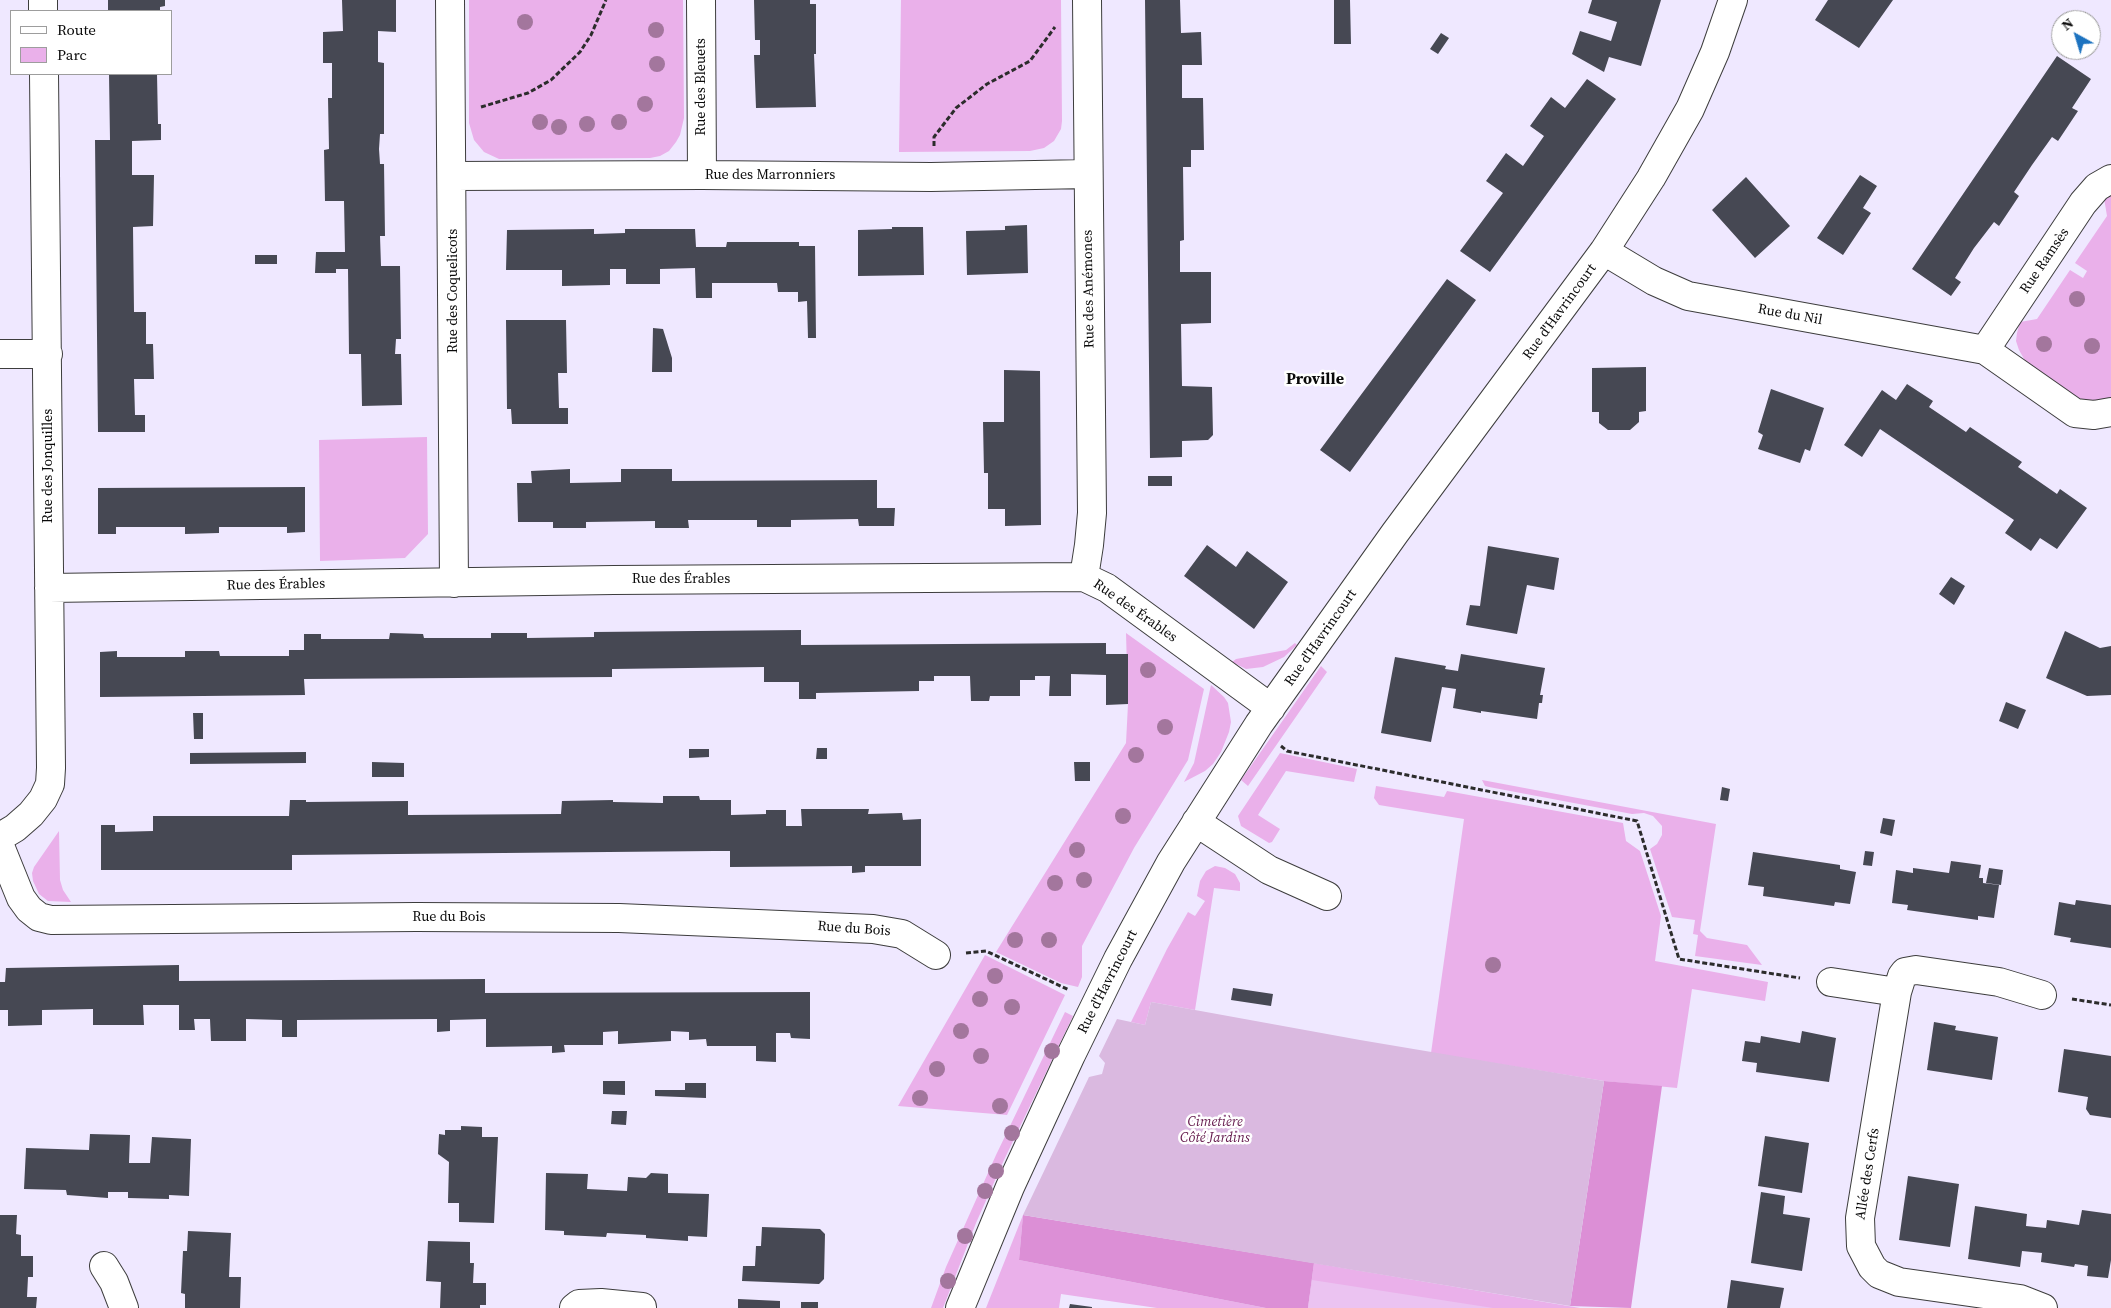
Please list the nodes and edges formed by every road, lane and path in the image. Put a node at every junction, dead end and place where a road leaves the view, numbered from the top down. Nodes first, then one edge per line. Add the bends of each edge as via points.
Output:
1 (450, 0) edge
2 (606, 0) edge
3 (701, 0) edge
4 (1733, 0) edge
5 (1087, 13) edge
6 (44, 75) edge
7 (451, 109) junction
8 (1087, 174) junction
9 (702, 175) junction
10 (452, 176) junction
11 (931, 176) junction
12 (2111, 179) edge
13 (1604, 251) junction
14 (1985, 350) junction
15 (0, 354) edge
16 (48, 354) junction
17 (2111, 412) edge
18 (1084, 577) junction
19 (454, 583) junction
20 (48, 588) junction
21 (1265, 716) junction
22 (1196, 822) junction
23 (0, 837) edge
24 (0, 846) edge
25 (1327, 896) dead end
26 (936, 955) joint
27 (1831, 982) joint
28 (1897, 992) junction
29 (2042, 995) joint
30 (2111, 1005) edge
31 (1094, 1007) junction
32 (104, 1266) dead end
33 (642, 1307) edge
34 (124, 1308) edge
35 (574, 1308) edge
36 (960, 1308) edge
37 (2042, 1308) edge

1 - 7 street, Rue des Coquelicots
2 - 7 path via 580,52 551,80 507,100 481,107
3 - 9 street, Rue des Bleuets
4 - 13 street, Rue d'Havrincourt via 1690,109
5 - 8 street, Rue des Anémones
5 - 11 path via 1056,26 1030,61 987,84 956,108 934,137
6 - 16 street, Rue des Jonquilles
7 - 10 street, Rue des Coquelicots
8 - 11 street, Rue des Marronniers
8 - 18 street, Rue des Anémones via 1092,513
9 - 10 street, Rue des Marronniers
9 - 11 street, Rue des Marronniers
10 - 19 street, Rue des Coquelicots
12 - 14 street, Rue Ramsès via 2097,187 2083,204
13 - 14 street, Rue du Nil via 1654,281 1688,296
13 - 21 street, Rue d'Havrincourt via 1395,533
14 - 17 street via 2075,413 2094,415
15 - 16 street
16 - 20 street, Rue des Jonquilles
18 - 19 street, Rue des Érables
18 - 21 street, Rue des Érables via 1107,588
19 - 20 street, Rue des Érables
20 - 23 street, Rue des Jonquilles via 50,784 31,814
21 - 22 street, Rue d'Havrincourt
21 - 27 path via 1287,751 1637,821 1679,959
22 - 25 street via 1269,870
22 - 31 street, Rue d'Havrincourt via 1151,898
24 - 26 street, Rue du Bois via 21,898 39,917 51,920 454,916 628,918 874,928 902,934
26 - 31 path via 986,952 1068,990
27 - 28 street
28 - 29 street, Allée des Cerfs via 1902,976 1916,970 2000,982
28 - 37 street, Allée des Cerfs via 1860,1218 1861,1246 1866,1257 1875,1271 1888,1279 2020,1300
29 - 30 path
31 - 36 street, Rue d'Havrincourt via 1025,1154
32 - 34 street
33 - 35 street via 602,1303 579,1304

